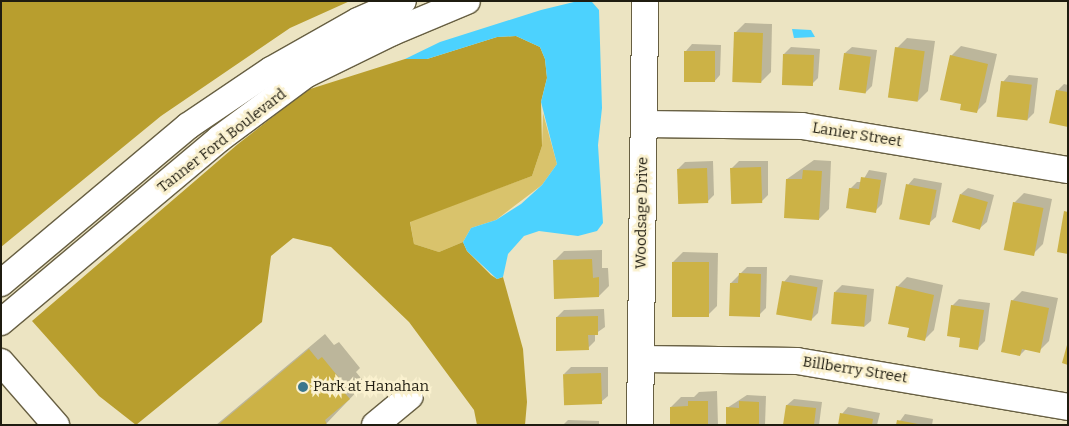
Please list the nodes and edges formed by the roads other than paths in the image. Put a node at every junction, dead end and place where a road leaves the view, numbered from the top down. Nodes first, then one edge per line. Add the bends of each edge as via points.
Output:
1 (403, 1) edge
2 (468, 1) edge
3 (645, 1) edge
4 (644, 124) junction
5 (1068, 170) edge
6 (1, 283) edge
7 (1, 322) edge
8 (641, 359) junction
9 (1, 362) edge
10 (410, 396) dead end
11 (1068, 406) edge
12 (56, 425) edge
13 (375, 425) edge
14 (640, 425) edge

1 - 6 street, Tanner Ford Boulevard via 358,21 271,70 188,126
2 - 7 street, Tanner Ford Boulevard via 392,32 307,74 220,139
3 - 4 street, Woodsage Drive
4 - 5 street, Lanier Street via 802,126
4 - 8 street, Woodsage Drive
8 - 11 street, Billberry Street via 797,361
8 - 14 street, Woodsage Drive
9 - 12 street
10 - 13 street

